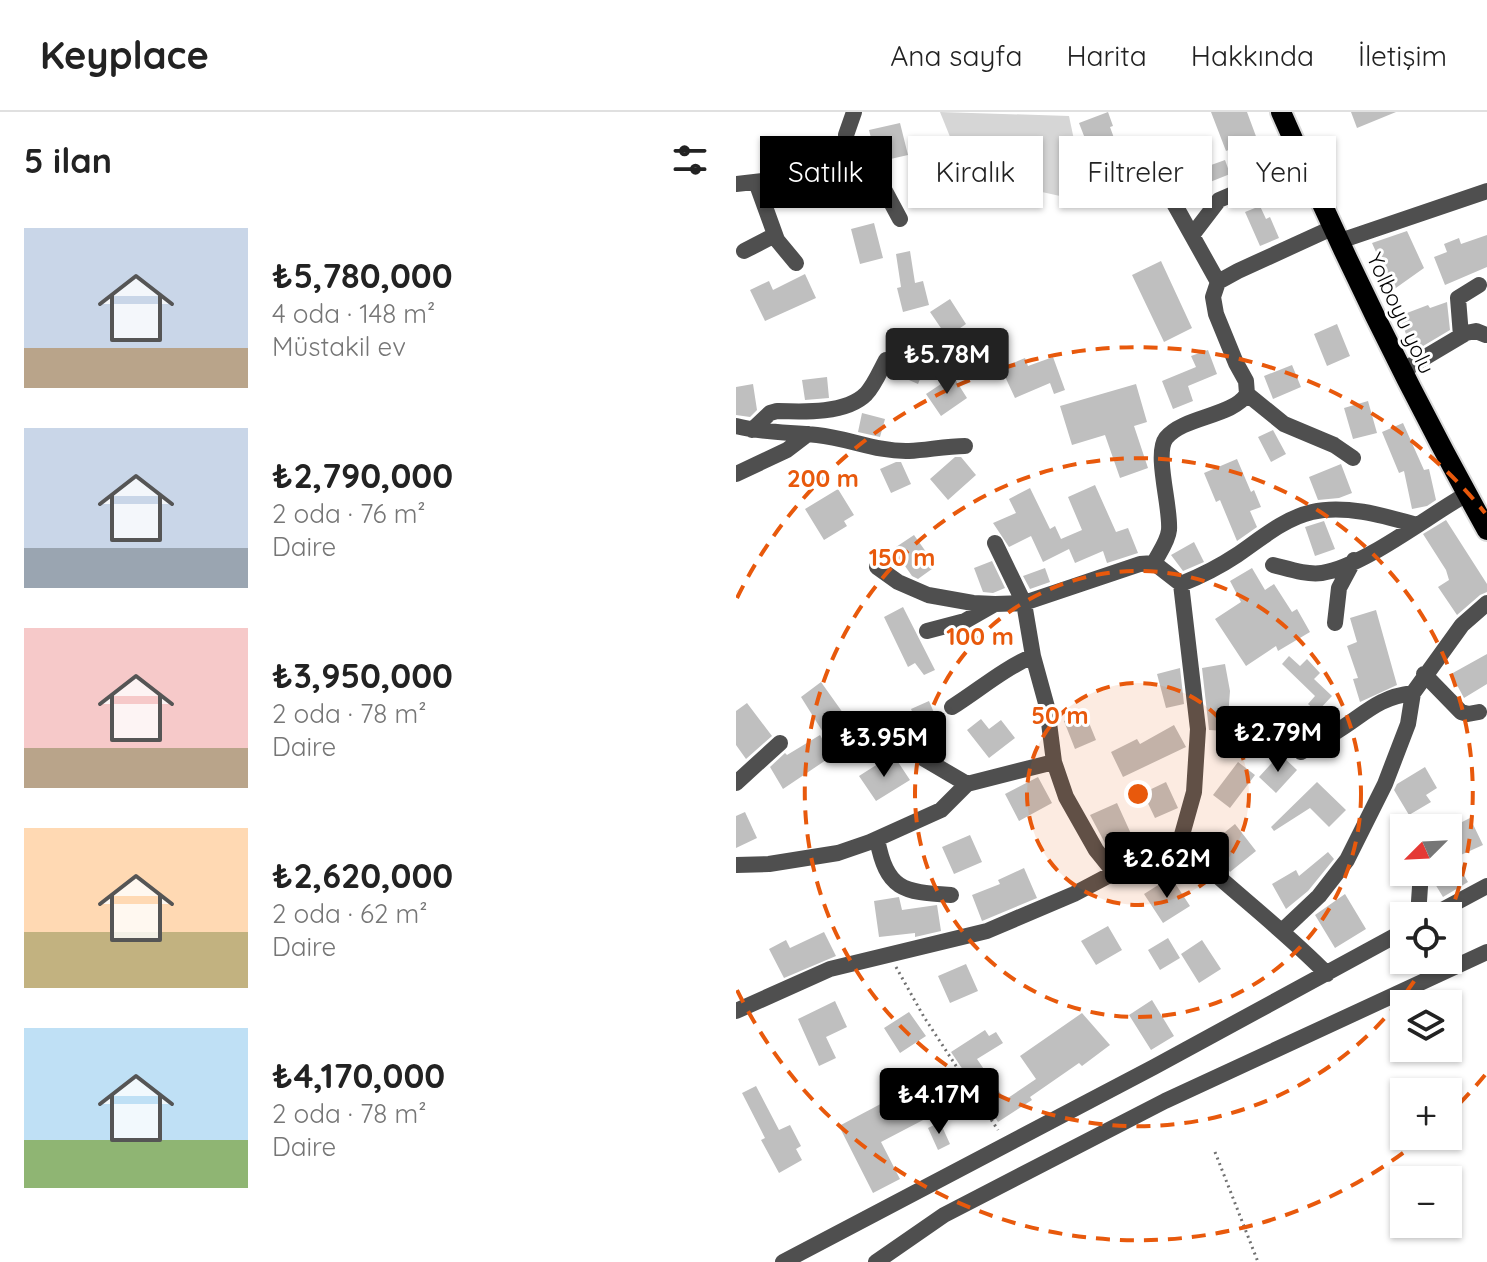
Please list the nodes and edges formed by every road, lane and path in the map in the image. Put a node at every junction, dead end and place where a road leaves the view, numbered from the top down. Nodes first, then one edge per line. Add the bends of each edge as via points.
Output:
1 (854, 112) edge
2 (1281, 112) edge
3 (846, 136) edge
4 (1292, 136) edge
5 (756, 182) junction
6 (760, 182) edge
7 (736, 184) edge
8 (1487, 191) edge
9 (1228, 196) edge
10 (892, 204) edge
11 (1178, 208) edge
12 (1324, 208) edge
13 (900, 219) dead end
14 (1193, 234) junction
15 (775, 235) junction
16 (1336, 235) junction
17 (744, 251) dead end
18 (796, 263) dead end
19 (1218, 282) junction
20 (1479, 285) dead end
21 (1486, 335) edge
22 (1461, 336) junction
23 (886, 360) dead end
24 (1402, 371) junction
25 (1247, 394) junction
26 (744, 428) edge
27 (808, 434) junction
28 (965, 446) dead end
29 (1353, 458) dead end
30 (736, 474) edge
31 (1467, 494) junction
32 (1417, 525) junction
33 (1487, 530) edge
34 (995, 543) dead end
35 (1354, 560) junction
36 (1154, 563) junction
37 (1273, 565) dead end
38 (877, 567) dead end
39 (1181, 584) junction
40 (1024, 603) junction
41 (1487, 603) edge
42 (995, 604) junction
43 (1335, 623) dead end
44 (927, 631) dead end
45 (1033, 656) junction
46 (1424, 674) junction
47 (1413, 693) junction
48 (952, 707) dead end
49 (1479, 712) dead end
50 (780, 743) dead end
51 (904, 747) dead end
52 (1301, 752) dead end
53 (1054, 762) junction
54 (736, 783) edge
55 (967, 784) junction
56 (877, 839) junction
57 (1180, 842) junction
58 (736, 865) edge
59 (1113, 871) junction
60 (1487, 886) edge
61 (951, 895) dead end
62 (1457, 902) edge
63 (1282, 931) junction
64 (1390, 939) edge
65 (1487, 952) edge
66 (891, 954) junction
67 (1327, 974) junction
68 (736, 1011) edge
69 (1006, 1144) junction
70 (1215, 1152) dead end
71 (783, 1262) edge
72 (876, 1262) edge
73 (1258, 1262) edge

1 - 3 street
2 - 4 main road, Yolboyu yolu
5 - 6 street
5 - 7 street
5 - 15 street
8 - 16 street
9 - 14 street via 1219,200
10 - 13 street
11 - 14 street
12 - 16 main road, Yolboyu yolu
14 - 19 street
15 - 17 street
15 - 18 street
16 - 19 street
16 - 24 main road, Yolboyu yolu
19 - 25 street via 1213,297 1216,314
20 - 22 street via 1458,298
21 - 22 street via 1476,331
22 - 24 street
23 - 26 street via 858,400 825,410 777,411
24 - 31 main road, Yolboyu yolu
25 - 29 street via 1284,424
25 - 36 street via 1166,439 1161,463 1169,534
26 - 27 street
27 - 28 street via 909,451
27 - 30 street
31 - 32 street
31 - 33 main road, Yolboyu yolu
32 - 35 street
32 - 39 street via 1383,515 1314,511
34 - 40 street
35 - 37 street via 1322,573
35 - 43 street via 1339,588
36 - 39 street
36 - 40 street via 1124,568
38 - 42 street via 928,595
39 - 57 street via 1198,729 1194,792
40 - 42 street
40 - 45 street
41 - 46 street via 1462,625
42 - 44 street via 965,621
45 - 48 street via 1006,668
45 - 53 street
46 - 47 street
46 - 49 street via 1461,712
47 - 52 street via 1368,708
47 - 63 street via 1408,724 1362,832 1334,880
50 - 54 street
51 - 55 street
53 - 55 street
53 - 59 street via 1066,797
55 - 56 street via 941,810
56 - 58 street via 838,853
56 - 61 street via 890,879 917,893
57 - 59 street via 1169,842
57 - 63 street
59 - 66 street via 987,931
60 - 62 street
63 - 67 street
64 - 67 street
65 - 72 street via 1165,1101 944,1215
66 - 68 street via 830,969
66 - 69 path via 924,1017
67 - 69 street
69 - 71 street
70 - 73 path

